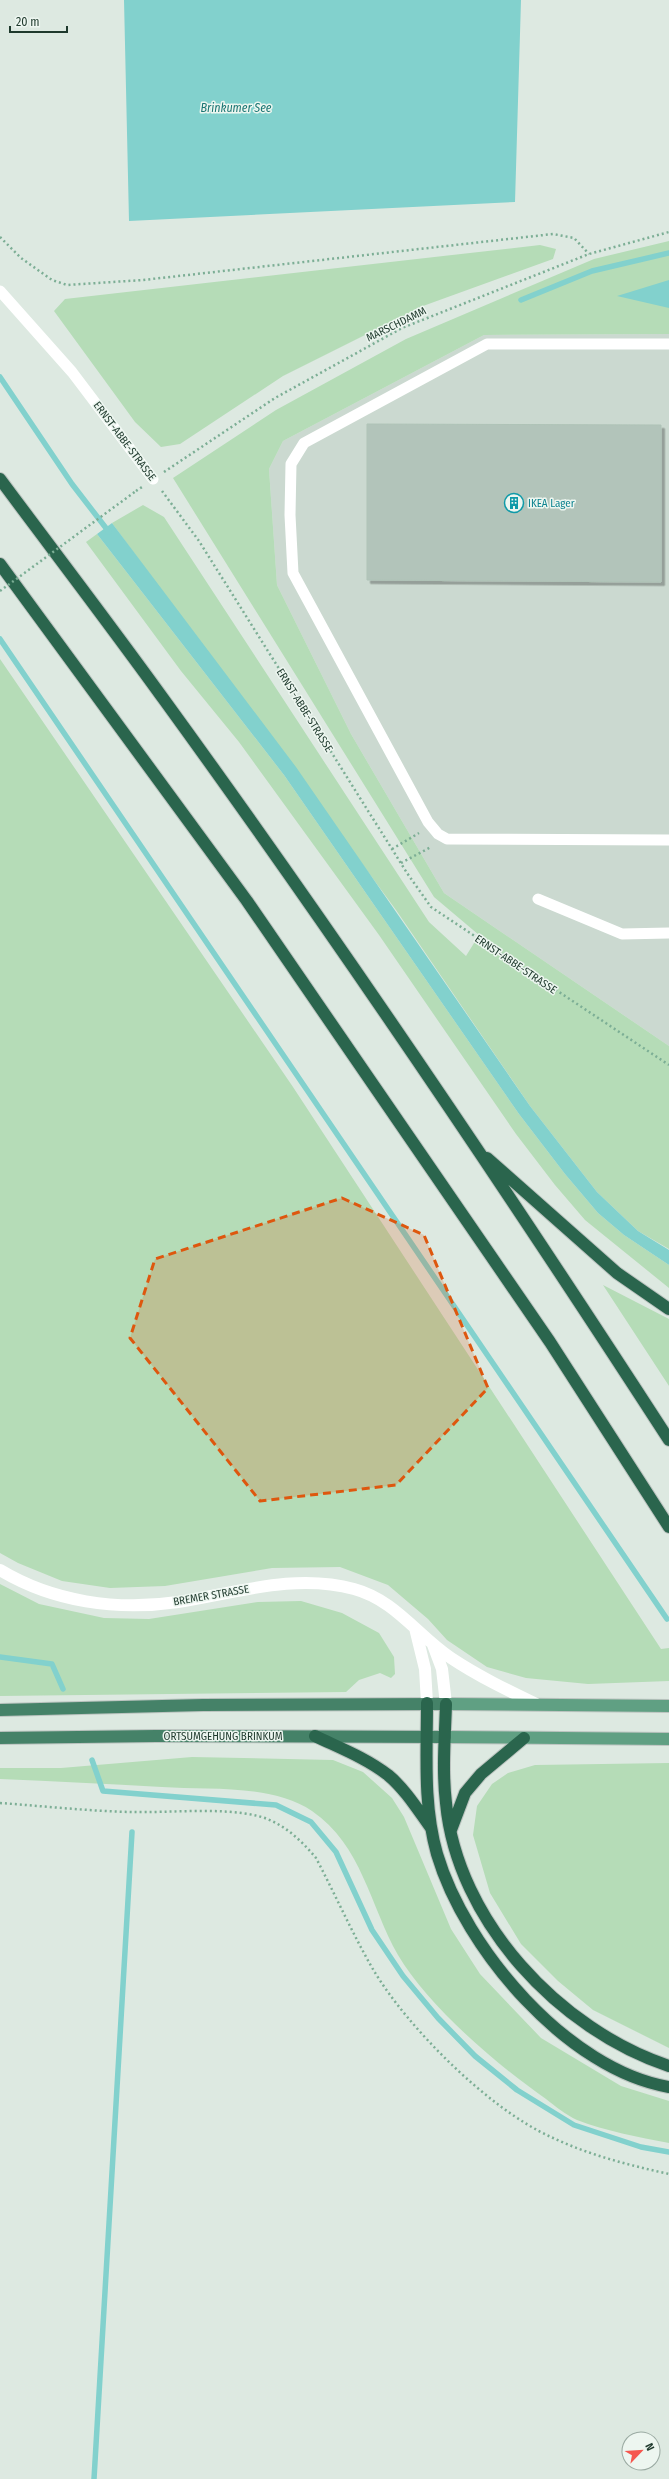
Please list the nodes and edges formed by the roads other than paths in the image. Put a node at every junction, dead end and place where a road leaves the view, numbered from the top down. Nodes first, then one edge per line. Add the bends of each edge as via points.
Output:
1 (0, 290) edge
2 (669, 344) edge
3 (0, 479) edge
4 (153, 479) road end
5 (0, 564) edge
6 (669, 840) edge
7 (538, 899) dead end
8 (669, 933) edge
9 (474, 1146) junction
10 (669, 1308) edge
11 (669, 1440) edge
12 (669, 1528) edge
13 (0, 1570) edge
14 (415, 1628) junction
15 (432, 1643) junction
16 (427, 1703) junction
17 (446, 1704) junction
18 (536, 1704) junction
19 (669, 1706) edge
20 (0, 1710) edge
21 (315, 1736) junction
22 (427, 1737) junction
23 (445, 1737) junction
24 (0, 1738) edge
25 (524, 1738) junction
26 (669, 1739) edge
27 (432, 1829) junction
28 (451, 1831) junction
29 (669, 2066) edge
30 (669, 2087) edge

1 - 4 lane, ERNST-ABBE-STRASSE via 72,372
2 - 6 lane via 487,344 304,443 291,464 290,515 293,573 431,826 438,834 447,839
3 - 9 highway via 170,707
5 - 12 highway via 247,901 550,1342
7 - 8 lane via 622,934
9 - 10 highway via 617,1273
9 - 11 highway
13 - 14 street, BREMER STRASSE via 53,1593 90,1602 129,1605 178,1602 272,1584 318,1583 354,1589 376,1597
14 - 15 street, BREMER STRASSE
14 - 16 street via 425,1669
15 - 17 street, BREMER STRASSE via 442,1669
15 - 18 street, BREMER STRASSE via 450,1658 486,1680
16 - 17 highway
16 - 20 highway
16 - 22 highway
17 - 18 main road
17 - 23 highway
18 - 19 main road
21 - 22 highway, ORTSUMGEHUNG BRINKUM
21 - 24 highway, ORTSUMGEHUNG BRINKUM
21 - 27 highway via 362,1758 388,1776
22 - 23 highway, ORTSUMGEHUNG BRINKUM
22 - 27 highway via 427,1788
23 - 25 main road
23 - 28 highway via 446,1804
25 - 26 main road
25 - 28 highway via 481,1774 466,1793
27 - 30 highway via 448,1884 468,1925 525,2001 566,2037 608,2065 656,2085
28 - 29 highway via 460,1862 489,1922 507,1950 544,1990 588,2025 626,2049

